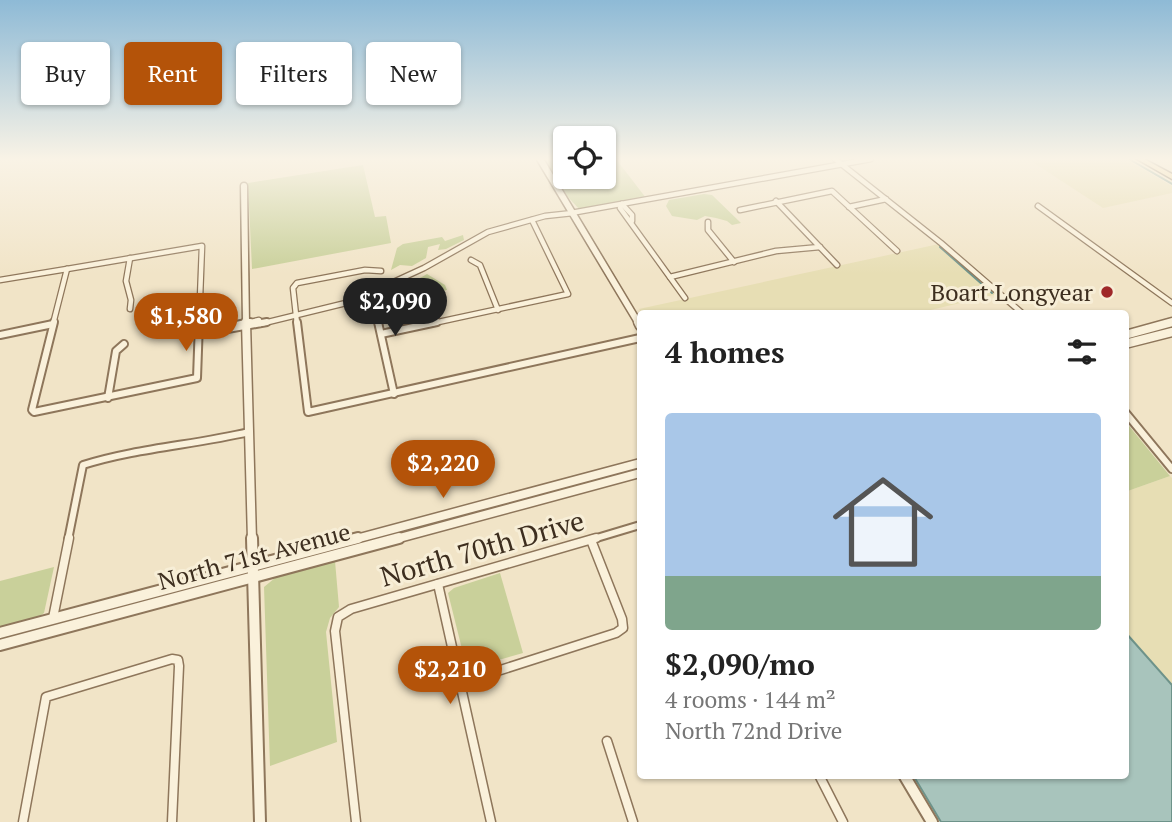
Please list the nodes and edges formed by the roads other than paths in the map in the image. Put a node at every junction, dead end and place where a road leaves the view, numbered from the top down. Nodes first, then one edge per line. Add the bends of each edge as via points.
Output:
1 (244, 197) edge
2 (563, 197) edge
3 (655, 197) edge
4 (796, 197) edge
5 (839, 197) edge
6 (887, 199) joint
7 (776, 201) junction
8 (622, 204) junction
9 (1038, 206) dead end
10 (849, 207) junction
11 (740, 210) dead end
12 (573, 213) junction
13 (531, 220) junction
14 (708, 222) dead end
15 (820, 247) junction
16 (897, 251) dead end
17 (130, 258) junction
18 (471, 260) dead end
19 (734, 262) junction
20 (837, 265) dead end
21 (67, 268) junction
22 (381, 271) dead end
23 (670, 277) junction
24 (0, 280) edge
25 (368, 295) junction
26 (685, 298) dead end
27 (1172, 303) edge
28 (130, 309) dead end
29 (498, 310) junction
30 (1018, 310) edge
31 (296, 314) junction
32 (637, 321) edge
33 (1172, 322) edge
34 (53, 324) junction
35 (247, 324) junction
36 (1172, 332) edge
37 (200, 334) junction
38 (381, 334) junction
39 (1129, 334) edge
40 (0, 335) edge
41 (637, 339) edge
42 (1129, 343) edge
43 (124, 344) dead end
44 (394, 394) junction
45 (108, 398) junction
46 (1129, 417) edge
47 (249, 432) junction
48 (637, 464) edge
49 (1172, 469) edge
50 (637, 475) edge
51 (514, 496) junction
52 (517, 506) junction
53 (637, 526) edge
54 (591, 540) junction
55 (252, 572) junction
56 (438, 584) junction
57 (53, 618) junction
58 (0, 633) edge
59 (0, 645) edge
60 (460, 683) junction
61 (607, 741) dead end
62 (821, 779) edge
63 (906, 779) edge
64 (23, 822) edge
65 (172, 822) edge
66 (260, 822) edge
67 (356, 822) edge
68 (491, 822) edge
69 (633, 822) edge
70 (843, 822) edge
71 (932, 822) edge

1 - 35 street
2 - 12 street
3 - 8 street
4 - 7 street
5 - 10 street
6 - 10 street
6 - 30 street
7 - 11 street
7 - 15 street
8 - 12 street
8 - 23 street via 620,208
9 - 27 street
10 - 16 street
12 - 13 street
12 - 32 street
13 - 25 street via 488,232
13 - 29 street via 568,294
14 - 19 street via 708,230
15 - 19 street
15 - 20 street
17 - 21 street
17 - 28 street via 126,281
17 - 37 street via 202,246
18 - 29 street via 480,265
19 - 23 street
21 - 24 street
21 - 34 street
22 - 31 street via 294,285
23 - 26 street
25 - 31 street
25 - 38 street
29 - 38 street
31 - 35 street
31 - 44 street via 308,412
33 - 39 street
34 - 40 street
34 - 45 street via 32,410
35 - 37 street
35 - 47 street
36 - 42 street
37 - 45 street via 197,378
38 - 44 street
41 - 44 street
43 - 45 street via 116,351
46 - 49 street
47 - 55 street
47 - 57 street via 83,464
48 - 51 street, North 71st Avenue
50 - 52 street, North 71st Avenue
51 - 52 street
51 - 55 street, North 71st Avenue
52 - 55 street, North 71st Avenue
53 - 54 street, North 70th Drive
54 - 56 street, North 70th Drive
54 - 60 street via 623,628
55 - 57 street, North 71st Avenue
55 - 59 street, North 71st Avenue
55 - 66 street
56 - 60 street
56 - 67 street, North 70th Drive via 351,609 338,617 335,631
57 - 58 street, North 71st Avenue
60 - 68 street
61 - 69 street
62 - 70 street
63 - 71 street
64 - 65 street via 46,697 172,659 178,660

